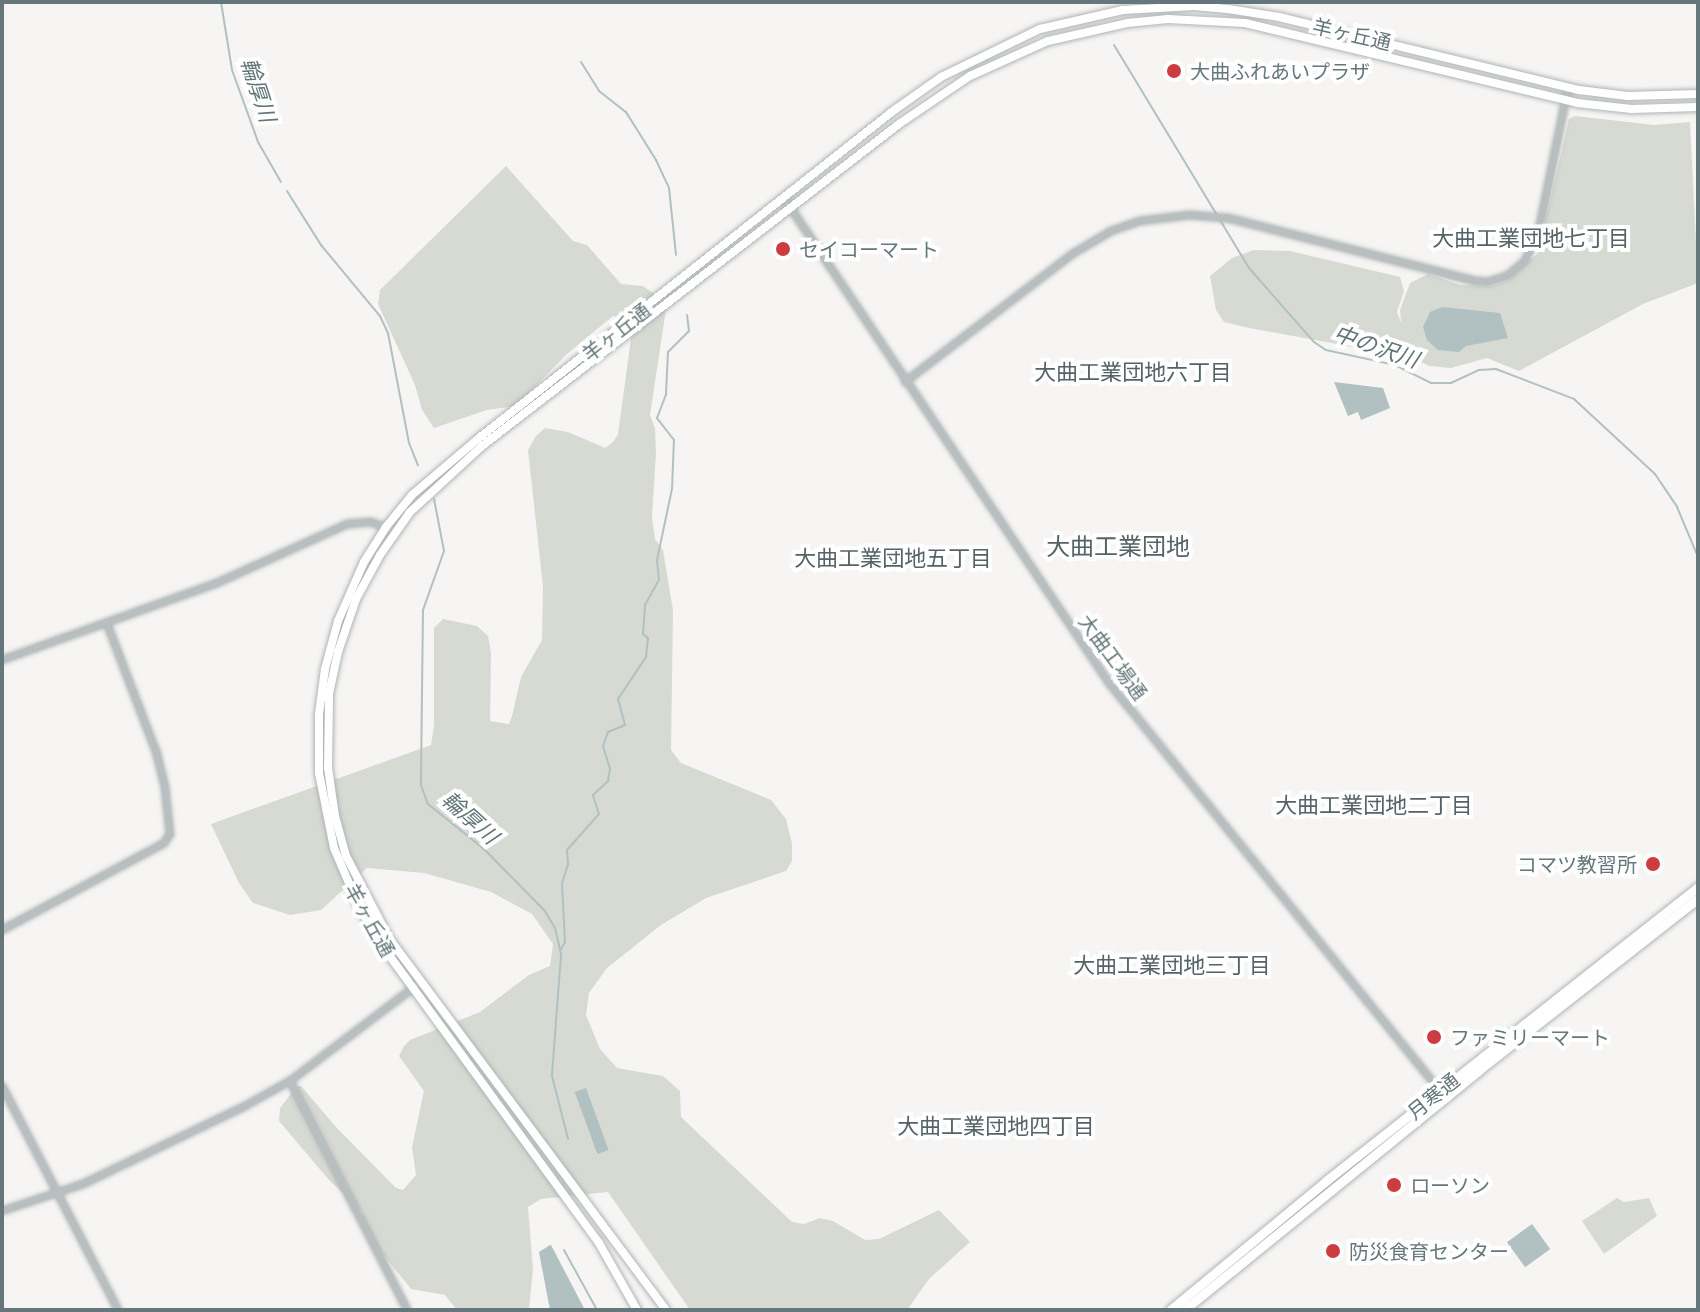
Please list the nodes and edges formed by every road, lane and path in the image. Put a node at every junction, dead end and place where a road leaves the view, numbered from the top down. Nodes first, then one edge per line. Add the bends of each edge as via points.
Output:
1 (1568, 87) junction
2 (1698, 94) edge
3 (1565, 100) junction
4 (1698, 107) edge
5 (784, 198) junction
6 (791, 209) junction
7 (905, 382) junction
8 (386, 527) junction
9 (396, 531) junction
10 (107, 624) junction
11 (2, 660) edge
12 (1698, 887) edge
13 (1698, 898) edge
14 (2, 930) edge
15 (421, 982) junction
16 (413, 988) junction
17 (290, 1081) junction
18 (2, 1086) edge
19 (1443, 1095) junction
20 (58, 1195) junction
21 (2, 1211) edge
22 (118, 1310) edge
23 (407, 1310) edge
24 (637, 1310) edge
25 (666, 1310) edge
26 (1170, 1310) edge
27 (1184, 1310) edge

1 - 2 main road, 羊ヶ丘通 via 1628,96
1 - 3 street
1 - 5 main road, 羊ヶ丘通 via 1258,13 1194,6 1123,10 1040,29 941,77
3 - 4 main road, 羊ヶ丘通 via 1632,109
3 - 6 main road, 羊ヶ丘通 via 1285,31 1212,20 1127,23 1048,41 945,91
3 - 7 street via 1539,230 1525,261 1507,276 1475,281 1228,218 1190,215 1140,221 1074,253
5 - 6 street, 大曲工場通
5 - 8 main road, 羊ヶ丘通 via 435,473
6 - 7 street, 大曲工場通
6 - 9 main road, 羊ヶ丘通 via 453,470
7 - 19 street, 大曲工場通 via 1109,683
8 - 9 street
8 - 10 street via 347,524 217,583
8 - 16 main road, 羊ヶ丘通 via 348,597 331,647 321,693 319,773 334,848 360,909
9 - 15 main road, 羊ヶ丘通 via 356,599 338,652 329,694 328,768 346,856 377,921
10 - 11 street
10 - 14 street via 157,754 170,834 164,843
12 - 19 highway, 月寒通
13 - 19 highway, 月寒通
15 - 16 street
15 - 25 main road, 羊ヶ丘通
16 - 17 street
16 - 24 main road, 羊ヶ丘通 via 599,1243
17 - 20 street
17 - 23 street
18 - 20 street
19 - 26 highway, 月寒通
19 - 27 highway, 月寒通
20 - 21 street
20 - 22 street

